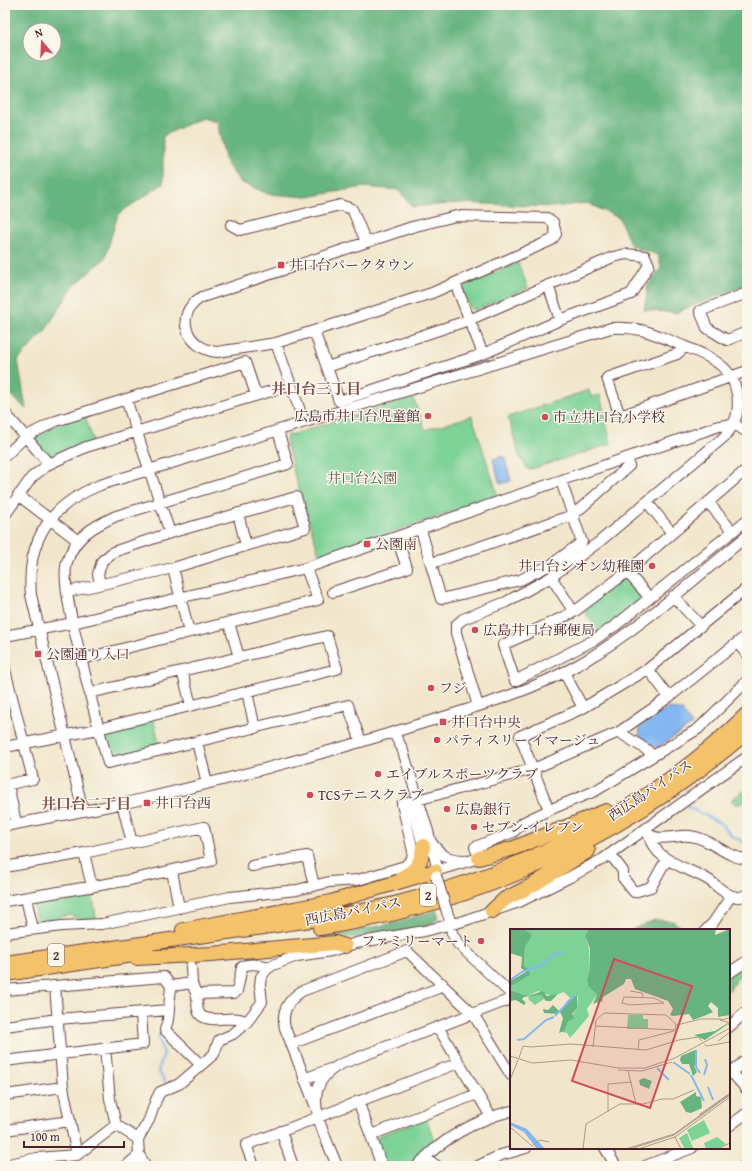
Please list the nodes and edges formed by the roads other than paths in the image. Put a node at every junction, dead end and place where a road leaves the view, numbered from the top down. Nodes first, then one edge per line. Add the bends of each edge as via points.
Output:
1 (231, 225) dead end
2 (366, 242) junction
3 (455, 283) junction
4 (548, 285) junction
5 (747, 293) edge
6 (469, 320) junction
7 (560, 320) junction
8 (314, 331) junction
9 (747, 332) edge
10 (276, 343) junction
11 (684, 346) junction
12 (483, 354) junction
13 (327, 367) junction
14 (747, 372) edge
15 (732, 377) junction
16 (291, 385) junction
17 (256, 395) junction
18 (126, 399) junction
19 (5, 413) edge
20 (304, 422) junction
21 (734, 424) junction
22 (138, 431) junction
23 (278, 431) junction
24 (747, 432) edge
25 (25, 437) junction
26 (5, 456) edge
27 (628, 458) junction
28 (48, 464) junction
29 (150, 469) junction
30 (747, 469) edge
31 (561, 481) junction
32 (18, 495) junction
33 (648, 502) junction
34 (708, 502) junction
35 (161, 503) junction
36 (238, 513) junction
37 (573, 514) junction
38 (5, 516) edge
39 (48, 520) junction
40 (747, 520) edge
41 (421, 530) junction
42 (732, 531) junction
43 (170, 533) junction
44 (672, 533) junction
45 (747, 536) edge
46 (397, 538) junction
47 (77, 540) junction
48 (246, 546) junction
49 (432, 563) junction
50 (173, 568) junction
51 (306, 568) junction
52 (627, 572) junction
53 (551, 577) junction
54 (100, 584) junction
55 (747, 588) edge
56 (67, 592) junction
57 (332, 592) dead end
58 (673, 596) junction
59 (650, 598) junction
60 (180, 599) junction
61 (574, 612) junction
62 (73, 623) junction
63 (229, 623) junction
64 (701, 626) junction
65 (39, 630) junction
66 (189, 632) junction
67 (747, 635) edge
68 (5, 636) edge
69 (738, 643) junction
70 (747, 655) edge
71 (239, 657) junction
72 (82, 659) junction
73 (648, 669) junction
74 (182, 671) junction
75 (564, 672) junction
76 (5, 673) edge
77 (747, 682) edge
78 (247, 692) junction
79 (90, 693) junction
80 (669, 697) junction
81 (191, 705) junction
82 (478, 706) junction
83 (583, 708) junction
84 (10, 710) edge
85 (747, 714) edge
86 (255, 728) junction
87 (98, 729) junction
88 (393, 732) junction
89 (619, 732) junction
90 (747, 732) edge
91 (64, 736) junction
92 (197, 742) junction
93 (361, 742) junction
94 (23, 744) junction
95 (714, 745) junction
96 (5, 747) edge
97 (653, 756) junction
98 (747, 757) edge
99 (533, 769) junction
100 (207, 783) junction
101 (6, 785) edge
102 (665, 796) junction
103 (414, 800) junction
104 (122, 803) junction
105 (549, 810) junction
106 (83, 811) junction
107 (16, 823) junction
108 (5, 826) edge
109 (647, 833) junction
110 (132, 843) junction
111 (427, 844) junction
112 (84, 853) junction
113 (610, 854) junction
114 (475, 859) junction
115 (747, 859) edge
116 (668, 860) junction
117 (252, 866) dead end
118 (5, 867) edge
119 (172, 871) junction
120 (436, 874) junction
121 (314, 886) junction
122 (384, 886) junction
123 (92, 887) junction
124 (732, 896) junction
125 (746, 896) edge
126 (26, 898) junction
127 (5, 901) edge
128 (180, 908) junction
129 (492, 911) junction
130 (449, 920) junction
131 (33, 929) junction
132 (707, 929) edge
133 (5, 933) edge
134 (345, 946) junction
135 (105, 953) junction
136 (747, 962) edge
137 (5, 963) edge
138 (191, 966) dead end
139 (270, 967) junction
140 (730, 972) edge
141 (5, 974) edge
142 (192, 983) junction
143 (442, 983) junction
144 (55, 986) junction
145 (171, 986) junction
146 (5, 990) edge
147 (510, 993) edge
148 (196, 994) junction
149 (510, 999) edge
150 (168, 1010) junction
151 (747, 1012) edge
152 (141, 1013) junction
153 (473, 1014) junction
154 (58, 1019) junction
155 (247, 1022) junction
156 (5, 1026) edge
157 (730, 1026) edge
158 (438, 1027) junction
159 (291, 1044) junction
160 (105, 1048) junction
161 (61, 1053) junction
162 (747, 1059) edge
163 (5, 1060) edge
164 (458, 1063) junction
165 (341, 1064) junction
166 (201, 1065) junction
167 (730, 1072) edge
168 (510, 1073) edge
169 (304, 1079) junction
170 (63, 1087) junction
171 (747, 1090) edge
172 (477, 1094) junction
173 (5, 1095) edge
174 (358, 1101) junction
175 (510, 1111) edge
176 (318, 1113) junction
177 (747, 1113) edge
178 (491, 1117) junction
179 (70, 1120) junction
180 (116, 1125) junction
181 (730, 1125) edge
182 (5, 1130) edge
183 (281, 1132) junction
184 (371, 1135) junction
185 (138, 1139) junction
186 (522, 1149) edge
187 (606, 1149) edge
188 (689, 1149) edge
189 (77, 1155) junction
190 (139, 1155) junction
191 (425, 1158) junction
192 (47, 1162) edge
193 (747, 1164) edge
194 (5, 1165) edge
195 (126, 1166) edge
196 (146, 1166) edge
197 (254, 1166) edge
198 (294, 1166) edge
199 (337, 1166) edge
200 (382, 1166) edge
201 (417, 1166) edge
202 (436, 1166) edge
203 (478, 1166) edge
204 (616, 1166) edge
205 (644, 1166) edge
206 (744, 1166) edge

1 - 2 street via 240,230 340,206 352,209
2 - 3 street via 456,216 531,217 547,218 553,222 556,234 552,240
2 - 10 street via 202,297 194,301 187,314 185,324 188,333 194,343 208,351 217,352
3 - 6 street
3 - 8 street
4 - 6 street
4 - 7 street
4 - 7 street via 613,257 626,254 645,256 649,265 631,294
5 - 9 street via 700,311 707,328 727,340
6 - 12 street
6 - 13 street
7 - 12 street
8 - 10 street
8 - 13 street
10 - 16 street
11 - 15 street via 713,359
11 - 15 street via 677,354 607,378 620,416
11 - 20 street via 638,328 611,328
12 - 13 street via 339,401
14 - 15 street
15 - 21 street via 738,405
16 - 17 street
16 - 20 street
17 - 18 street via 245,362
17 - 22 street
18 - 22 street
18 - 25 street via 56,421
19 - 25 street
20 - 23 street
21 - 24 street
21 - 27 street via 719,426
21 - 33 street via 724,437
22 - 28 street via 86,447
22 - 29 street
23 - 29 street
23 - 35 street via 288,464
25 - 26 street
25 - 28 street
27 - 31 street
27 - 37 street via 628,466
28 - 32 street
29 - 35 street
29 - 39 street via 79,493
30 - 34 street
31 - 37 street
31 - 41 street
32 - 38 street
32 - 39 street
33 - 44 street
33 - 53 street
34 - 42 street
34 - 44 street
35 - 43 street
35 - 47 street via 104,521
36 - 43 street
36 - 48 street
36 - 48 street via 296,497 305,528
37 - 49 street
37 - 49 street via 582,542 552,564 520,580 441,599
39 - 47 street
39 - 65 street via 33,557 29,578
40 - 42 street
41 - 46 street
41 - 49 street
42 - 59 street
43 - 54 street via 113,552 102,561 98,574
44 - 52 street
45 - 58 street
46 - 51 street
46 - 57 street via 407,568
47 - 56 street via 67,563
48 - 50 street
50 - 54 street
50 - 60 street
51 - 60 street
51 - 63 street via 318,600
52 - 59 street
52 - 61 street
53 - 61 street
53 - 82 street via 506,602 463,619 456,625 456,633
54 - 56 street
55 - 64 street
56 - 62 street
58 - 64 street
58 - 75 street via 614,642
59 - 61 street via 594,640 515,681 503,645
60 - 62 street
60 - 66 street
62 - 65 street
62 - 72 street
63 - 66 street
63 - 71 street
64 - 73 street
65 - 68 street
65 - 91 street
66 - 72 street
67 - 69 street
69 - 70 street
69 - 80 street
71 - 74 street
71 - 78 street via 327,636 336,669
72 - 79 street
73 - 80 street
73 - 83 street
74 - 79 street
74 - 81 street
75 - 82 street via 540,684
75 - 83 street
76 - 84 street
77 - 97 street via 698,729
78 - 81 street
78 - 86 street
79 - 87 street
80 - 89 street
81 - 87 street
82 - 88 street
83 - 99 street via 520,736
84 - 94 street
85 - 95 highway, 西広島バイパス / 2
86 - 92 street
86 - 93 street via 348,705
87 - 91 street
87 - 92 street via 108,763
88 - 93 street
88 - 103 street via 402,748
89 - 97 street
89 - 99 street
90 - 102 highway, 西広島バイパス / 2
91 - 94 street
91 - 106 street
92 - 100 street
93 - 100 street
94 - 96 street
94 - 101 street via 33,779
95 - 114 highway via 618,806 528,843
95 - 135 highway, 西広島バイパス / 2 via 667,782 599,825 539,855 465,883 397,903 351,913 170,940
97 - 105 street via 595,792
98 - 109 street
99 - 103 street
99 - 105 street
100 - 104 street
101 - 107 street
102 - 129 highway via 623,829 531,886 505,899
102 - 135 highway, 西広島バイパス / 2 via 589,842 544,864 455,898 417,909 353,923
103 - 111 street
103 - 121 street via 402,804 413,851 412,859 405,866 358,880 328,882
104 - 106 street
104 - 110 street
105 - 114 street via 524,822 513,832 475,847
106 - 107 street
107 - 108 street
109 - 113 street
109 - 115 street via 656,837 693,836 737,857
109 - 116 street via 653,845
110 - 112 street
110 - 119 street via 204,827 211,861
111 - 114 street via 448,859
111 - 120 street via 430,865
111 - 122 highway via 416,869
112 - 118 street
112 - 123 street
113 - 116 street via 634,892 651,887
113 - 129 street via 550,887
114 - 120 street
116 - 124 street via 707,879
117 - 121 street via 307,856
119 - 123 street
119 - 128 street
120 - 122 highway
120 - 130 street, bridge
121 - 128 street via 230,897
122 - 135 highway via 331,902 228,920
123 - 126 street
124 - 125 street
124 - 132 street
126 - 127 street
126 - 131 street
128 - 131 street via 102,924
129 - 130 street
130 - 134 street via 416,933
130 - 147 street via 458,944
131 - 133 street
134 - 135 highway via 335,943 211,954
134 - 139 street via 331,951 297,956
135 - 137 highway, 西広島バイパス / 2
135 - 141 highway, 西広島バイパス / 2
136 - 140 street
138 - 142 street
139 - 148 street via 242,967 238,989 234,993
139 - 155 street via 260,981 262,1002
142 - 145 street
142 - 148 street
143 - 153 street
143 - 159 street via 436,989
143 - 159 street via 407,951 302,991 290,1000 284,1011 284,1023
144 - 145 street via 164,976
144 - 146 street
144 - 154 street
145 - 150 street
148 - 155 street via 198,1012 203,1017
149 - 153 street
150 - 152 street
150 - 166 street via 165,1030
151 - 157 street
152 - 154 street
152 - 160 street via 143,1044
153 - 158 street
153 - 168 street
154 - 156 street
154 - 161 street
155 - 166 street via 234,1034 219,1040 215,1052
158 - 164 street
158 - 165 street
159 - 169 street
160 - 161 street
160 - 180 street via 110,1105
161 - 163 street
161 - 170 street
162 - 167 street
164 - 172 street
164 - 174 street
165 - 169 street
165 - 176 street via 327,1074 319,1084 315,1099
166 - 185 street via 179,1084 160,1092
167 - 171 street
169 - 176 street
170 - 173 street
170 - 179 street
172 - 178 street
172 - 184 street
174 - 176 street
174 - 184 street
175 - 178 street
176 - 183 street
176 - 199 street
177 - 181 street
178 - 191 street via 458,1134
179 - 182 street
179 - 189 street
180 - 185 street
180 - 189 street
183 - 197 street via 246,1145
183 - 198 street
184 - 200 street
185 - 190 street
186 - 203 street via 501,1155
187 - 204 street
188 - 205 street
189 - 192 street
190 - 195 street
190 - 196 street
191 - 201 street
191 - 202 street
192 - 194 street
193 - 206 street

